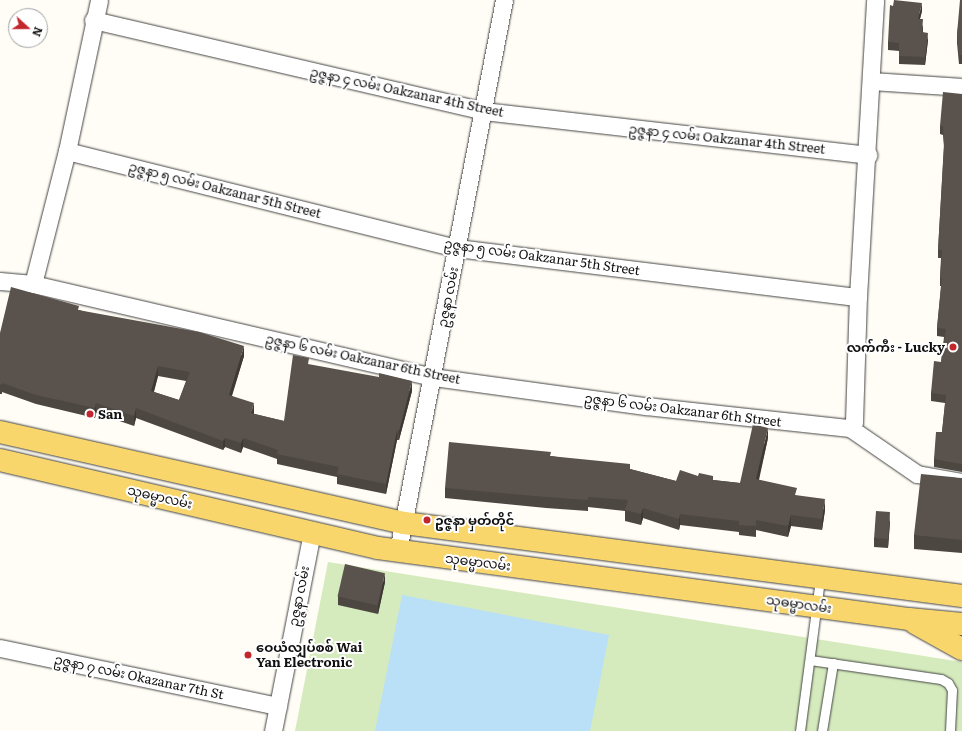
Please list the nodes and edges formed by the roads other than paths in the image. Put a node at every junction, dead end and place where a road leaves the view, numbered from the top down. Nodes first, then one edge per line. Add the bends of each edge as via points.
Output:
1 (99, 0) edge
2 (504, 0) edge
3 (875, 0) edge
4 (93, 20) junction
5 (872, 80) junction
6 (962, 87) edge
7 (483, 111) junction
8 (67, 151) junction
9 (868, 155) junction
10 (458, 248) junction
11 (0, 281) edge
12 (33, 284) junction
13 (858, 297) junction
14 (433, 377) junction
15 (850, 428) junction
16 (0, 432) edge
17 (0, 460) edge
18 (962, 482) edge
19 (404, 523) junction
20 (312, 532) junction
21 (398, 551) junction
22 (820, 579) junction
23 (962, 582) edge
24 (911, 591) junction
25 (962, 596) edge
26 (816, 606) junction
27 (909, 619) junction
28 (962, 624) edge
29 (0, 648) edge
30 (962, 649) edge
31 (810, 660) junction
32 (833, 663) junction
33 (278, 706) junction
34 (273, 731) edge
35 (800, 731) edge
36 (822, 731) edge
37 (950, 731) edge

1 - 4 street
2 - 7 street, ဥဇ္ဇနာ လမ်း
3 - 5 street
4 - 7 street, ဥဇ္ဇနာ ၄ လမ်း Oakzanar 4th Street
4 - 8 street
5 - 6 street
5 - 9 street
7 - 9 street, ဥဇ္ဇနာ ၄ လမ်း Oakzanar 4th Street
7 - 10 street, ဥဇ္ဇနာ လမ်း
8 - 10 street, ဥဇ္ဇနာ ၅ လမ်း Oakzanar 5th Street
8 - 12 street
9 - 13 street
10 - 13 street, ဥဇ္ဇနာ ၅ လမ်း Oakzanar 5th Street
10 - 14 street, ဥဇ္ဇနာ လမ်း
11 - 12 street, ဥဇ္ဇနာ ၆ လမ်း Oakzanar 6th Street
12 - 14 street, ဥဇ္ဇနာ ၆ လမ်း Oakzanar 6th Street
13 - 15 street via 854,422
14 - 15 street, ဥဇ္ဇနာ ၆ လမ်း Oakzanar 6th Street via 646,406
14 - 19 street, ဥဇ္ဇနာ လမ်း
15 - 18 street via 917,474
16 - 19 main road
17 - 20 main road, သုဓမ္မာလမ်း
19 - 21 street, ဥဇ္ဇနာ လမ်း
19 - 22 main road
20 - 21 main road, သုဓမ္မာလမ်း
20 - 33 street, ဥဇ္ဇနာ လမ်း
21 - 26 main road, သုဓမ္မာလမ်း
22 - 24 main road
22 - 26 lane
23 - 24 main road via 953,588
24 - 25 main road
26 - 27 main road, သုဓမ္မာလမ်း
26 - 31 lane
27 - 28 main road, သုဓမ္မာလမ်း
27 - 30 main road
29 - 33 street, ဥဇ္ဇနာ ၇ လမ်း Okazanar 7th St
31 - 32 lane
31 - 35 lane
32 - 36 lane
32 - 37 lane via 941,679 948,683 952,690
33 - 34 street, ဥဇ္ဇနာ လမ်း

